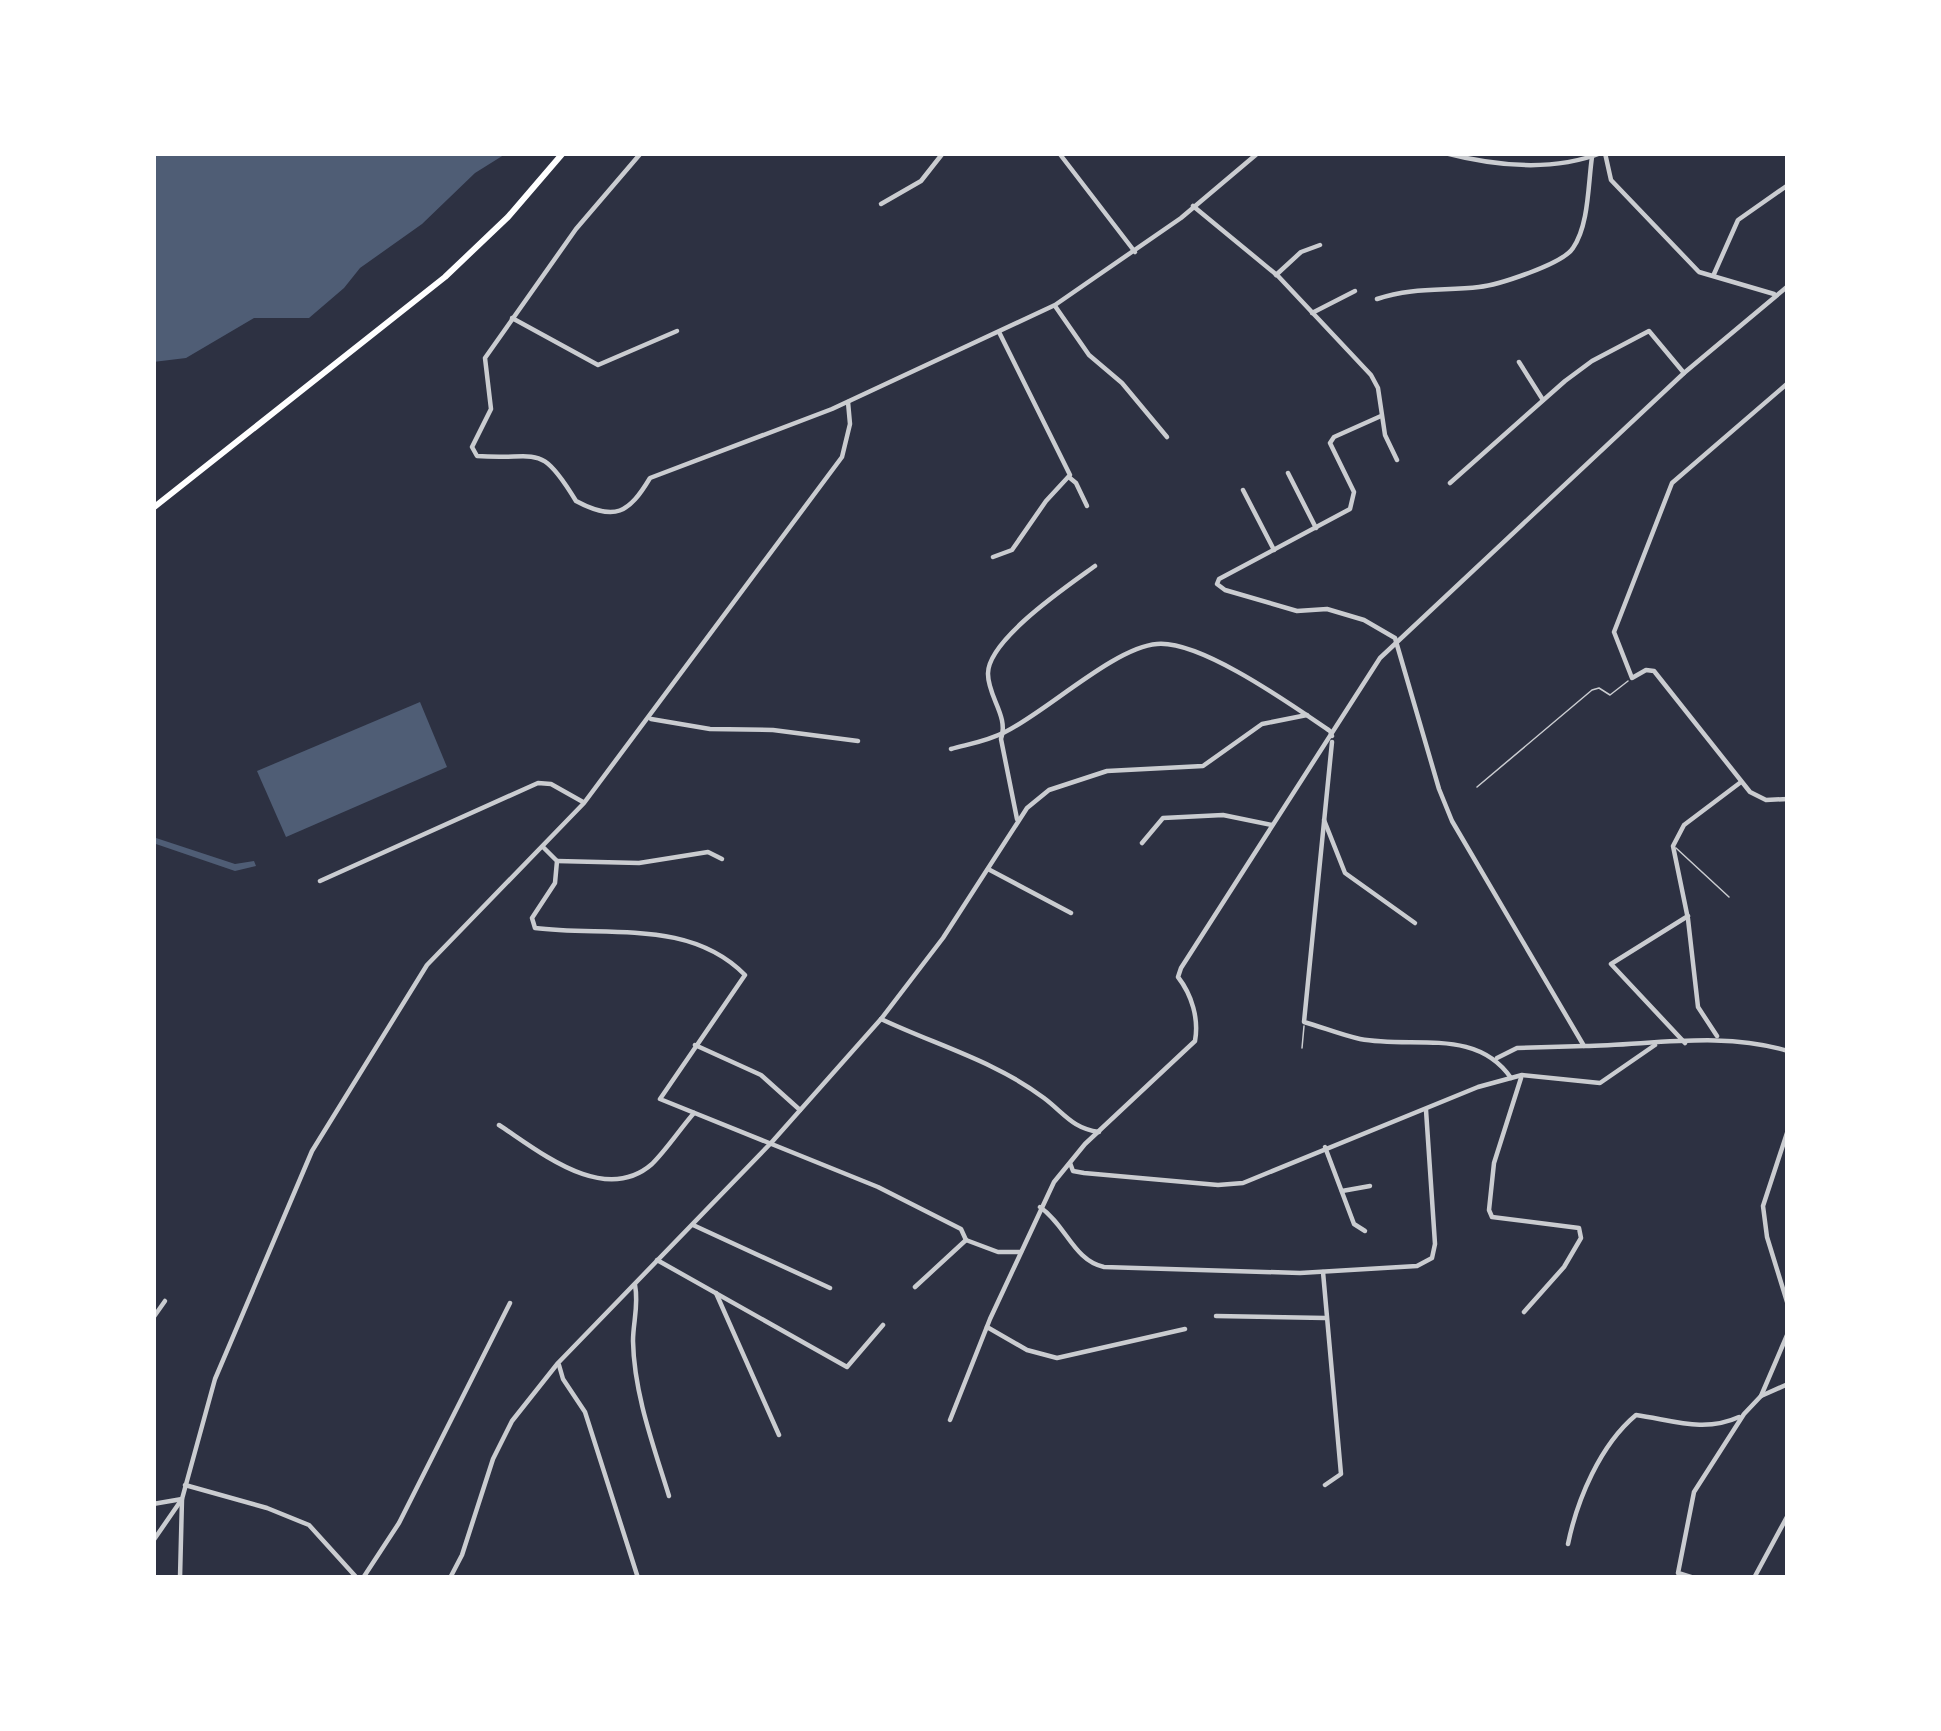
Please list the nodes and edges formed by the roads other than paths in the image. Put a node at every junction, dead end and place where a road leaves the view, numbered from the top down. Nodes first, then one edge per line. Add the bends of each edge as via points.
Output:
1 (563, 153) edge
2 (641, 153) edge
3 (943, 153) edge
4 (1059, 153) edge
5 (1258, 153) edge
6 (1445, 153) edge
7 (1603, 153) edge
8 (1592, 157) junction
9 (1788, 185) edge
10 (881, 205) dead end
11 (1193, 206) junction
12 (1320, 245) dead end
13 (1135, 252) junction
14 (1276, 275) junction
15 (1713, 277) junction
16 (1788, 286) edge
17 (1355, 291) dead end
18 (1776, 295) junction
19 (1378, 298) dead end
20 (1055, 305) junction
21 (1312, 313) junction
22 (512, 318) junction
23 (677, 331) dead end
24 (999, 331) junction
25 (1519, 362) dead end
26 (1684, 373) junction
27 (1788, 383) edge
28 (1543, 400) junction
29 (848, 402) junction
30 (1381, 416) junction
31 (1167, 437) dead end
32 (1397, 460) dead end
33 (1288, 473) dead end
34 (1070, 478) junction
35 (1450, 483) dead end
36 (1244, 490) dead end
37 (1087, 506) dead end
38 (153, 508) edge
39 (1316, 528) junction
40 (1274, 550) junction
41 (993, 557) dead end
42 (1096, 566) dead end
43 (1396, 642) junction
44 (1632, 677) junction
45 (1306, 715) junction
46 (649, 718) junction
47 (1002, 734) junction
48 (1332, 736) junction
49 (859, 741) dead end
50 (951, 749) dead end
51 (1741, 782) junction
52 (1477, 787) dead end
53 (1788, 799) edge
54 (584, 803) junction
55 (1017, 819) junction
56 (1324, 820) junction
57 (1272, 825) junction
58 (1142, 843) dead end
59 (1673, 846) junction
60 (544, 848) junction
61 (722, 859) dead end
62 (557, 861) junction
63 (988, 869) junction
64 (320, 881) dead end
65 (1729, 897) dead end
66 (1070, 913) dead end
67 (1688, 916) junction
68 (1415, 923) dead end
69 (881, 1019) junction
70 (1304, 1022) junction
71 (1719, 1038) junction
72 (1685, 1043) junction
73 (695, 1045) junction
74 (1654, 1045) junction
75 (1583, 1046) junction
76 (1302, 1048) dead end
77 (1788, 1052) edge
78 (1497, 1058) junction
79 (1522, 1075) junction
80 (1511, 1078) junction
81 (1426, 1108) junction
82 (800, 1110) junction
83 (694, 1113) junction
84 (499, 1125) dead end
85 (1788, 1130) edge
86 (1100, 1132) junction
87 (770, 1143) junction
88 (1325, 1147) junction
89 (1070, 1162) junction
90 (1370, 1186) dead end
91 (1342, 1191) junction
92 (1040, 1208) junction
93 (694, 1225) junction
94 (1365, 1231) dead end
95 (966, 1240) junction
96 (1021, 1252) junction
97 (658, 1260) junction
98 (1323, 1271) junction
99 (634, 1283) junction
100 (915, 1287) dead end
101 (830, 1288) dead end
102 (716, 1293) junction
103 (165, 1301) dead end
104 (510, 1303) dead end
105 (1788, 1305) edge
106 (1524, 1312) dead end
107 (1216, 1316) dead end
108 (153, 1318) edge
109 (1325, 1318) junction
110 (883, 1325) dead end
111 (987, 1327) junction
112 (1185, 1329) dead end
113 (1788, 1333) edge
114 (558, 1363) junction
115 (1788, 1384) edge
116 (1761, 1396) junction
117 (1744, 1414) junction
118 (950, 1420) dead end
119 (779, 1435) dead end
120 (185, 1485) junction
121 (1325, 1486) dead end
122 (669, 1496) dead end
123 (182, 1499) junction
124 (153, 1504) edge
125 (1788, 1515) edge
126 (153, 1541) edge
127 (1568, 1544) dead end
128 (180, 1578) edge
129 (360, 1578) edge
130 (450, 1578) edge
131 (638, 1578) edge
132 (1694, 1578) edge
133 (1754, 1578) edge

1 - 38 main road via 445,277
2 - 22 street
3 - 10 street via 921,181
4 - 13 street
5 - 11 street
6 - 8 street via 1534,165
7 - 8 street
7 - 15 street via 1611,180 1699,272
8 - 19 street via 1579,235 1561,260 1482,287
9 - 15 street via 1738,220
11 - 13 street
11 - 14 street
12 - 14 street
13 - 20 street
14 - 21 street
15 - 18 street
16 - 18 street
17 - 21 street
18 - 26 street
20 - 24 street
20 - 31 street via 1089,356
21 - 30 street via 1371,375
22 - 23 street via 598,365
22 - 29 street via 483,361 492,399 473,453 542,458 576,501 611,512 629,508 650,478
24 - 29 street
24 - 34 street
25 - 28 street
26 - 28 street via 1649,331
26 - 43 street
27 - 44 street via 1666,492 1614,632
28 - 35 street
29 - 46 street via 842,457
30 - 32 street
30 - 39 street via 1330,443 1354,492 1350,509
33 - 39 street
34 - 37 street
34 - 41 street via 1012,550
36 - 40 street
39 - 40 street
40 - 43 street via 1217,584 1297,611 1364,620
42 - 47 street via 994,654 987,672
43 - 48 street
43 - 75 street via 1452,821
44 - 51 street via 1654,671
44 - 52 lane via 1610,695 1592,690
45 - 47 street via 1237,671 1158,644 1128,654
45 - 48 street
45 - 55 street via 1262,724 1203,766 1072,780
46 - 49 street
46 - 54 street
47 - 50 street
47 - 55 street
48 - 56 street
48 - 57 street
51 - 53 street via 1766,800
51 - 59 street via 1684,824
54 - 60 street
54 - 64 street via 538,783
55 - 63 street
56 - 68 street via 1345,872
56 - 70 street
57 - 58 street via 1223,815 1163,818
57 - 86 street via 1181,968 1195,1041
59 - 65 lane
59 - 67 street
60 - 62 street
60 - 120 street via 427,964 312,1151 215,1379
61 - 62 street via 708,852 639,863
62 - 73 street via 535,928 665,934 743,971
63 - 66 street
63 - 69 street
67 - 71 street via 1698,1007
67 - 72 street via 1611,964
69 - 82 street
69 - 86 street via 1000,1068 1070,1124
70 - 76 lane
70 - 78 street via 1362,1039 1443,1043
71 - 72 street
71 - 77 street
72 - 74 street
73 - 82 street via 760,1075
73 - 83 street via 660,1099
74 - 75 street
74 - 79 street via 1600,1083
75 - 78 street via 1517,1048
78 - 80 street
79 - 80 street
79 - 106 street via 1494,1163 1489,1210 1492,1217 1579,1228 1581,1238
80 - 81 street
81 - 88 street
81 - 98 street via 1432,1258 1417,1266
82 - 87 street
83 - 84 street via 652,1163 610,1179 560,1164
83 - 87 street
85 - 105 street via 1763,1206
86 - 89 street
87 - 93 street
87 - 95 street via 934,1213
88 - 89 street via 1230,1185 1084,1173
88 - 91 street
89 - 92 street
90 - 91 street
91 - 94 street via 1354,1224
92 - 96 street
92 - 98 street via 1092,1265
93 - 97 street
93 - 101 street
95 - 96 street
95 - 100 street
96 - 111 street
97 - 99 street
97 - 102 street
98 - 109 street
99 - 114 street
99 - 122 street via 645,1416
102 - 110 street via 847,1367
102 - 119 street
103 - 108 street
104 - 129 street via 399,1522
107 - 109 street
109 - 121 street via 1341,1474
111 - 112 street via 1058,1358
111 - 118 street
113 - 116 street
114 - 130 street via 502,1438
114 - 131 street via 585,1412
115 - 116 street
116 - 117 street
117 - 127 street via 1705,1426 1636,1415 1575,1509
117 - 132 street via 1694,1492 1678,1573
120 - 123 street
120 - 129 street via 309,1525
123 - 124 street
123 - 126 street
123 - 128 street
125 - 133 street

